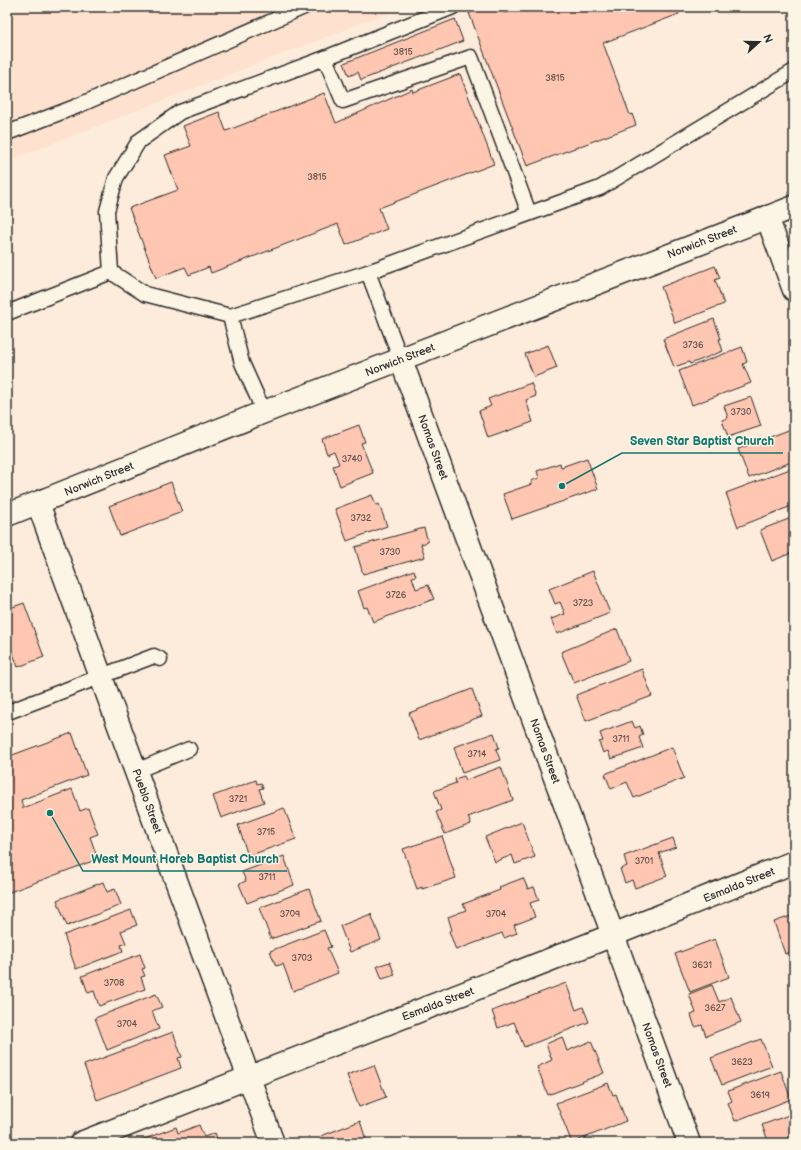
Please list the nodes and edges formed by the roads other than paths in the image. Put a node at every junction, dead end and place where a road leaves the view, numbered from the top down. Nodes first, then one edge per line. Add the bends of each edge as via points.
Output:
1 (304, 7) edge
2 (453, 7) edge
3 (325, 58) junction
4 (794, 71) edge
5 (7, 134) edge
6 (794, 207) edge
7 (529, 213) junction
8 (767, 217) junction
9 (111, 272) junction
10 (368, 272) junction
11 (794, 290) edge
12 (7, 313) edge
13 (230, 316) junction
14 (401, 360) junction
15 (264, 412) junction
16 (38, 503) junction
17 (7, 515) edge
18 (160, 659) dead end
19 (101, 677) junction
20 (8, 712) dead end
21 (189, 749) dead end
22 (136, 771) junction
23 (794, 862) edge
24 (613, 935) junction
25 (249, 1077) junction
26 (81, 1143) edge
27 (273, 1143) edge
28 (689, 1143) edge

1 - 5 lane
2 - 3 lane
3 - 7 lane via 343,101 471,57
3 - 9 lane via 180,112 139,141 116,178 107,211
4 - 7 lane via 600,188
6 - 8 street, Norwich Street
7 - 10 lane
8 - 11 street
8 - 14 street, Norwich Street
9 - 12 lane
9 - 13 lane via 144,294
10 - 13 lane
10 - 14 lane
13 - 15 lane via 242,362
14 - 15 street, Norwich Street
14 - 24 street, Nomas Street
15 - 16 street, Norwich Street
16 - 17 street, Norwich Street
16 - 19 street, Pueblo Street
18 - 19 lane via 154,656
19 - 20 lane
19 - 22 street, Pueblo Street
21 - 22 lane
22 - 25 street, Pueblo Street
23 - 24 street, Esmalda Street
24 - 25 street, Esmalda Street
24 - 28 street, Nomas Street
25 - 26 street, Esmalda Street
25 - 27 street, Pueblo Street

